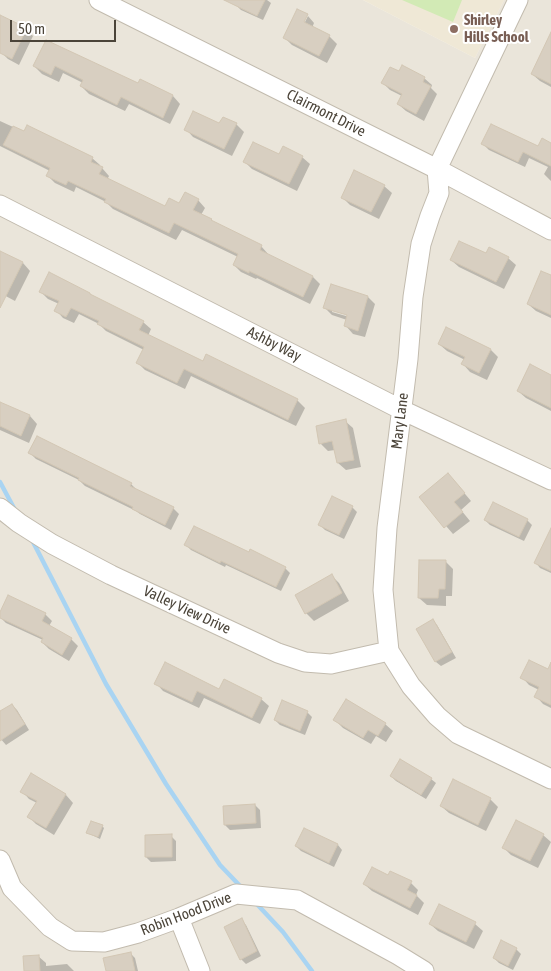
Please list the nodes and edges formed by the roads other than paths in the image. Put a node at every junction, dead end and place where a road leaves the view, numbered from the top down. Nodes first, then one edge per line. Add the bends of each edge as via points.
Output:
1 (99, 0) edge
2 (518, 0) edge
3 (437, 169) junction
4 (0, 204) edge
5 (551, 230) edge
6 (402, 410) junction
7 (551, 480) edge
8 (0, 508) edge
9 (389, 651) junction
10 (551, 780) edge
11 (0, 860) edge
12 (179, 918) junction
13 (200, 971) edge
14 (424, 971) edge

1 - 3 street, Clairmont Drive
2 - 3 street, Mary Lane
3 - 5 street, Clairmont Drive
3 - 6 street, Mary Lane via 439,193 422,244 413,297
4 - 6 street, Ashby Way
6 - 7 street, Ashby Way
6 - 9 street, Mary Lane via 387,528 384,590
8 - 9 street, Valley View Drive via 52,544 111,575 278,653 305,662 331,664
9 - 10 street, Mary Lane via 411,686 458,734
11 - 12 street, Robin Hood Drive via 12,888 50,927 72,941 104,942
12 - 13 street
12 - 14 street, Robin Hood Drive via 236,894 297,900

